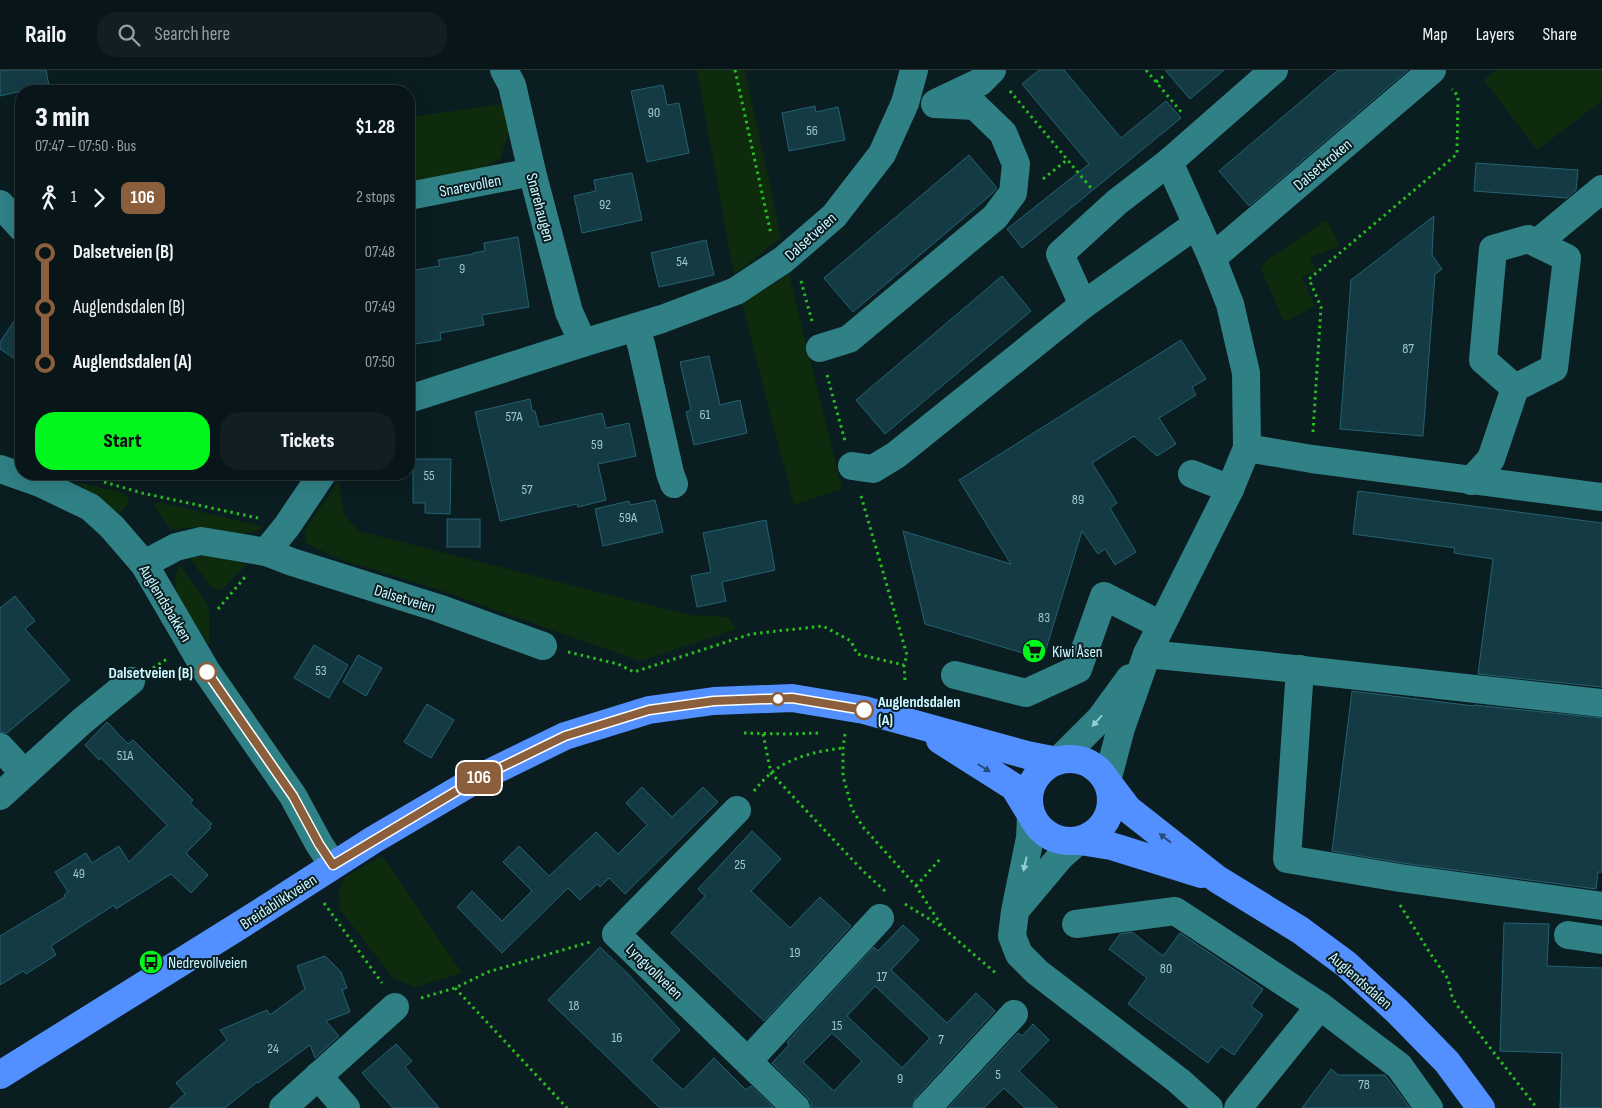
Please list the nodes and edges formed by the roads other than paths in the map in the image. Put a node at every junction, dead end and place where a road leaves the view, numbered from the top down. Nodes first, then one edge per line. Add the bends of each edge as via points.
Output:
1 (504, 70) edge
2 (914, 70) edge
3 (1274, 70) edge
4 (998, 77) edge
5 (1440, 77) edge
6 (905, 103) junction
7 (934, 104) junction
8 (1169, 162) junction
9 (532, 172) junction
10 (1602, 189) edge
11 (415, 195) edge
12 (0, 204) edge
13 (15, 220) edge
14 (1197, 224) junction
15 (1537, 243) junction
16 (1212, 258) junction
17 (1083, 305) junction
18 (636, 327) junction
19 (583, 343) junction
20 (820, 348) dead end
21 (1515, 388) junction
22 (415, 397) edge
23 (1247, 448) junction
24 (852, 466) dead end
25 (0, 469) edge
26 (15, 474) edge
27 (1192, 474) dead end
28 (31, 480) edge
29 (318, 480) edge
30 (1472, 481) junction
31 (674, 484) dead end
32 (1230, 489) junction
33 (1602, 497) edge
34 (266, 552) junction
35 (144, 564) junction
36 (1161, 625) junction
37 (544, 646) road end
38 (1147, 654) junction
39 (1300, 669) junction
40 (955, 675) dead end
41 (131, 681) dead end
42 (1602, 703) edge
43 (914, 723) junction
44 (0, 747) edge
45 (1058, 760) junction
46 (24, 773) junction
47 (1108, 783) junction
48 (0, 796) edge
49 (737, 810) dead end
50 (1031, 814) junction
51 (1079, 841) junction
52 (333, 865) junction
53 (1217, 879) junction
54 (884, 905) road end
55 (1602, 906) edge
56 (1015, 910) junction
57 (1076, 924) dead end
58 (1568, 935) dead end
59 (1602, 940) edge
60 (396, 1006) road end
61 (1320, 1006) junction
62 (1014, 1014) dead end
63 (748, 1061) junction
64 (0, 1075) edge
65 (318, 1076) junction
66 (282, 1108) edge
67 (346, 1108) edge
68 (796, 1108) edge
69 (927, 1108) edge
70 (1209, 1108) edge
71 (1238, 1108) edge
72 (1430, 1108) edge
73 (1481, 1108) edge

1 - 9 street, Snarehaugen via 512,85
2 - 6 street, Dalsetveien
3 - 8 street
4 - 7 street
5 - 16 street, Dalsetkroken
6 - 7 street
6 - 18 street, Dalsetveien via 882,154 834,216 790,254 736,290
7 - 20 street via 975,106 1003,133 1016,164 1013,192 996,217 849,339
8 - 14 street
8 - 17 street via 1117,202 1060,254
9 - 11 street, Snarevollen
9 - 19 street, Snarehaugen via 569,312
10 - 15 street
12 - 13 street
14 - 16 street
14 - 17 street
15 - 21 street via 1567,258 1554,368
15 - 21 street via 1528,239 1493,249 1483,360
16 - 23 street via 1230,304 1246,373
17 - 24 street via 896,454 873,469
18 - 19 street, Dalsetveien
18 - 31 street
19 - 22 street, Dalsetveien
21 - 30 street via 1491,459
23 - 30 street
23 - 32 street
25 - 26 street, Auglendsbakken
27 - 32 street
28 - 35 street, Auglendsbakken via 90,507
29 - 34 street
30 - 33 street
32 - 36 street
34 - 35 street, Dalsetveien via 201,541 176,548
34 - 37 street, Dalsetveien
35 - 52 street, Auglendsbakken via 207,672 293,796
36 - 38 street
36 - 40 street via 1104,596 1078,669 1026,693
38 - 39 street
38 -> 45 street via 1100,719
38 - 47 street via 1121,728
39 - 42 street
39 - 55 street via 1287,859
41 - 46 street
43 - 45 main road, Breidablikkveien via 1027,755
43 -> 50 main road, Breidablikkveien via 1014,787
43 - 52 main road, Breidablikkveien via 864,710 792,698 714,701 649,710 565,736 475,780
44 - 46 street
45 - 47 main road via 1078,759 1095,767
45 - 50 main road via 1039,773 1029,792
46 - 48 street
47 - 51 main road via 1111,808 1101,829
53 -> 47 main road, Auglendsdalen via 1128,809
49 - 63 street, Lyngvollveien via 616,934
50 - 51 main road via 1042,831 1050,836
50 -> 56 street via 1030,838
51 - 53 main road, Auglendsdalen via 1111,846
51 - 56 street via 1061,856
52 - 64 main road, Breidablikkveien
53 - 73 main road, Auglendsdalen via 1300,930 1346,964 1447,1062
54 - 63 street
56 - 70 street via 1012,936 1019,954 1037,972 1179,1081
57 - 61 street via 1175,911
58 - 59 street
60 - 65 street
61 - 71 street
61 - 72 street via 1399,1066
62 - 69 street
63 - 68 street, Lyngvollveien
65 - 66 street
65 - 67 street

